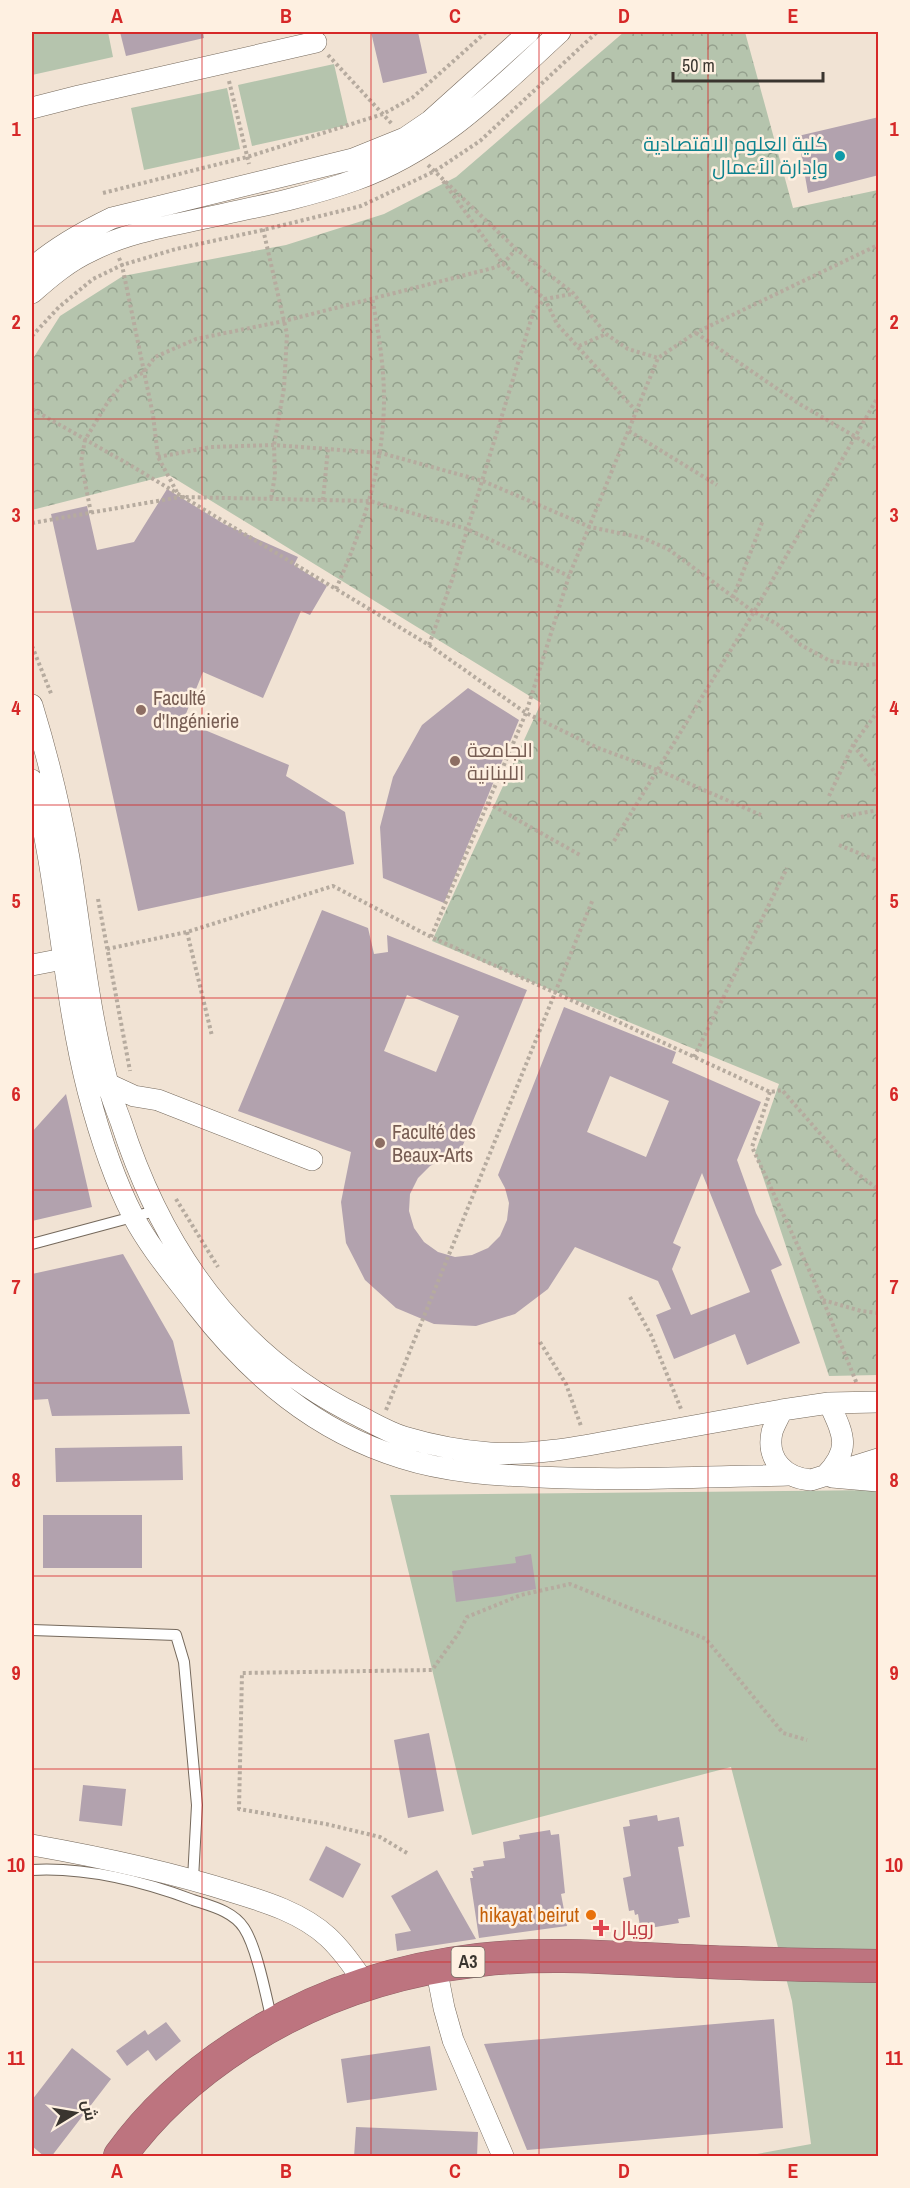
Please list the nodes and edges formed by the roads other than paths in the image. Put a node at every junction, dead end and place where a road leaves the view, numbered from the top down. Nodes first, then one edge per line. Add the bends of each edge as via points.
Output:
1 (530, 32) edge
2 (560, 32) edge
3 (316, 42) road end
4 (32, 108) edge
5 (409, 145) junction
6 (32, 268) edge
7 (32, 293) edge
8 (32, 705) edge
9 (32, 780) edge
10 (73, 957) junction
11 (32, 965) edge
12 (98, 1087) junction
13 (312, 1160) dead end
14 (155, 1211) junction
15 (134, 1216) junction
16 (32, 1244) edge
17 (879, 1402) edge
18 (829, 1403) junction
19 (782, 1410) junction
20 (879, 1459) edge
21 (788, 1475) junction
22 (824, 1476) junction
23 (879, 1480) edge
24 (32, 1630) edge
25 (32, 1845) edge
26 (32, 1870) edge
27 (193, 1879) junction
28 (879, 1966) edge
29 (436, 1967) junction
30 (365, 1984) junction
31 (273, 2024) junction
32 (120, 2157) edge
33 (503, 2157) edge

1 - 5 street via 430,121
2 - 5 street via 461,122
3 - 4 street
5 - 6 street via 112,218 49,252
5 - 7 street via 356,180 112,241 61,269
8 - 10 street via 68,855
9 - 10 street via 58,915
10 - 11 street
10 - 12 street
12 - 13 street via 158,1100
12 - 14 street
12 - 15 street via 114,1170
14 - 15 lane
14 - 19 street via 209,1294 263,1353 334,1404 402,1437 456,1449 525,1453
15 - 16 lane
15 - 21 street via 160,1259 222,1338 257,1375 321,1422 365,1445 403,1459 481,1474 589,1480
17 - 18 street
18 - 19 street
18 - 22 street via 844,1444 839,1462
19 - 21 street via 772,1432 771,1448
20 - 22 street
21 - 22 street via 811,1480
22 - 23 street
24 - 27 lane via 176,1635 184,1662 197,1804
25 - 27 street
26 - 31 lane via 118,1877 168,1890 233,1917 250,1940
27 - 30 street via 295,1915 327,1936
28 - 29 highway, A3 via 579,1957 480,1960
29 - 30 highway, A3
29 - 33 street via 453,2040
30 - 31 highway, A3
31 - 32 highway, A3 via 224,2055 160,2107

